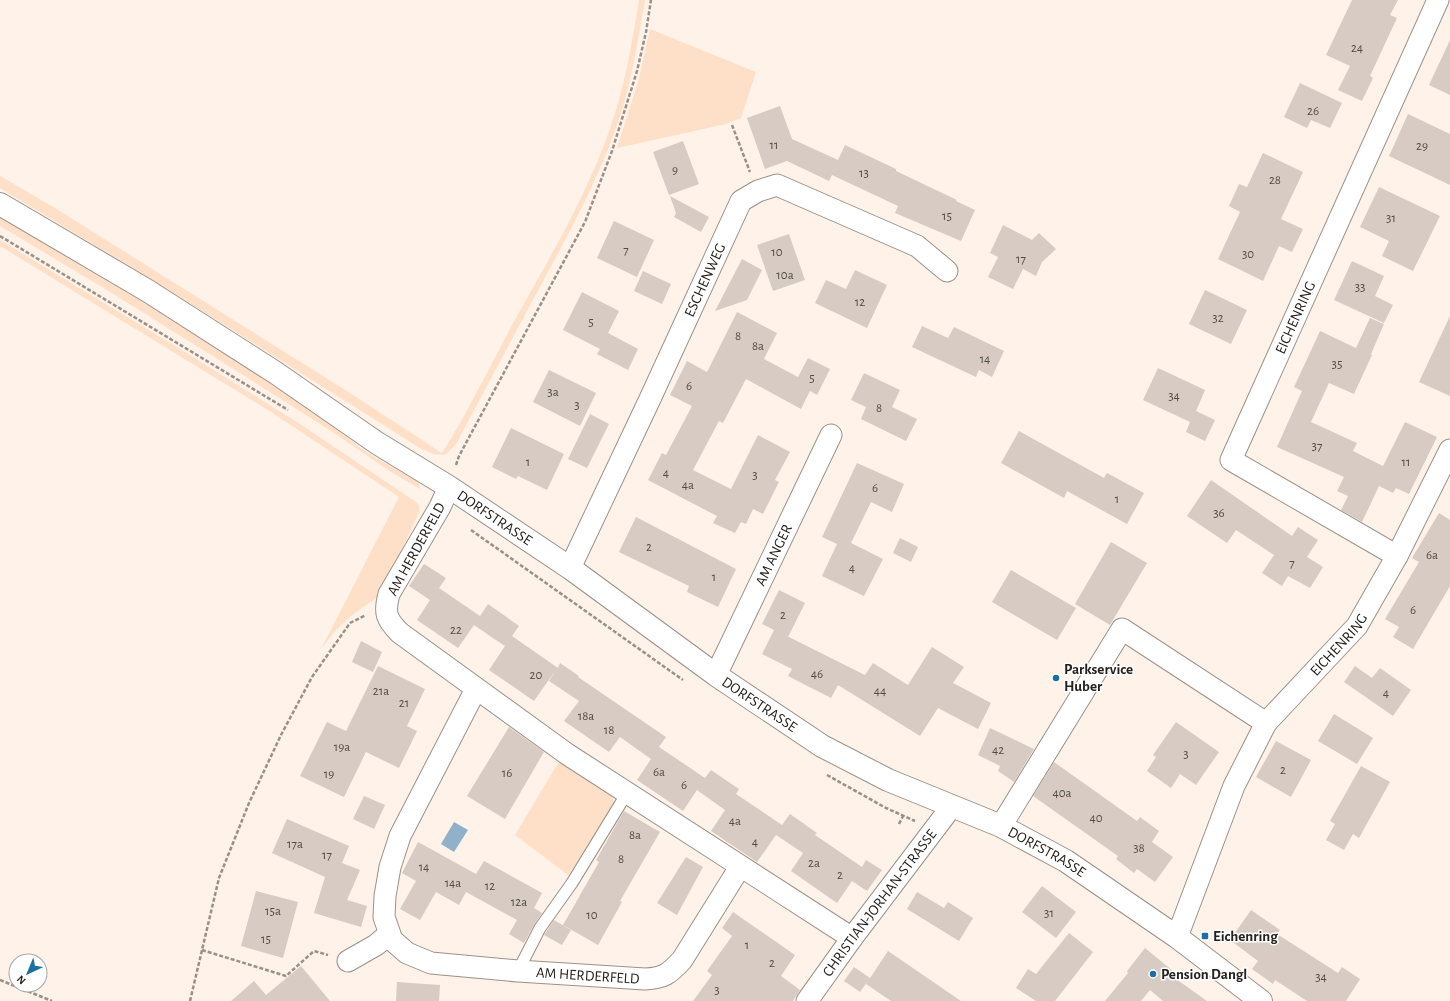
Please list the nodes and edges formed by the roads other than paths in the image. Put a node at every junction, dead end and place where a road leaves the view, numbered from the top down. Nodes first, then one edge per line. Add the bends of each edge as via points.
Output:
1 (1438, 0) edge
2 (0, 204) edge
3 (947, 271) dead end
4 (831, 435) dead end
5 (1450, 450) edge
6 (449, 487) junction
7 (1397, 556) junction
8 (570, 568) junction
9 (716, 675) junction
10 (476, 689) junction
11 (1266, 723) junction
12 (627, 793) junction
13 (952, 806) junction
14 (1001, 826) junction
15 (740, 867) junction
16 (389, 934) junction
17 (1177, 937) junction
18 (852, 938) junction
19 (348, 961) road end
20 (518, 971) junction
21 (809, 1001) edge
22 (1261, 1001) edge

1 - 7 street, EICHENRING via 1231,460
2 - 6 street, DORFSTRASSE via 148,291 276,373 377,443
3 - 8 street, ESCHENWEG via 917,246 776,186 758,191 741,201
4 - 9 street, AM ANGER
5 - 7 street, EICHENRING
6 - 8 street, DORFSTRASSE
6 - 10 street, AM HERDERFELD via 389,594 386,615 400,633
7 - 11 street, EICHENRING via 1356,626
8 - 9 street, DORFSTRASSE
9 - 13 street, DORFSTRASSE via 822,746 888,780
10 - 12 street, AM HERDERFELD
10 - 16 street, AM HERDERFELD via 400,836 390,867 385,896 384,917
11 - 14 street via 1122,630
11 - 17 street, EICHENRING via 1234,786
12 - 15 street, AM HERDERFELD
12 - 20 lane via 572,884 540,928
13 - 14 street, DORFSTRASSE
13 - 18 street, CHRISTIAN-JORHAN-STRASSE
14 - 17 street, DORFSTRASSE via 1066,861
15 - 18 street, AM HERDERFELD
15 - 20 street, AM HERDERFELD via 682,960 671,973 656,979 645,979
16 - 19 street via 376,945
16 - 20 street, AM HERDERFELD via 407,953 431,963
17 - 22 street, DORFSTRASSE
18 - 21 street, CHRISTIAN-JORHAN-STRASSE

